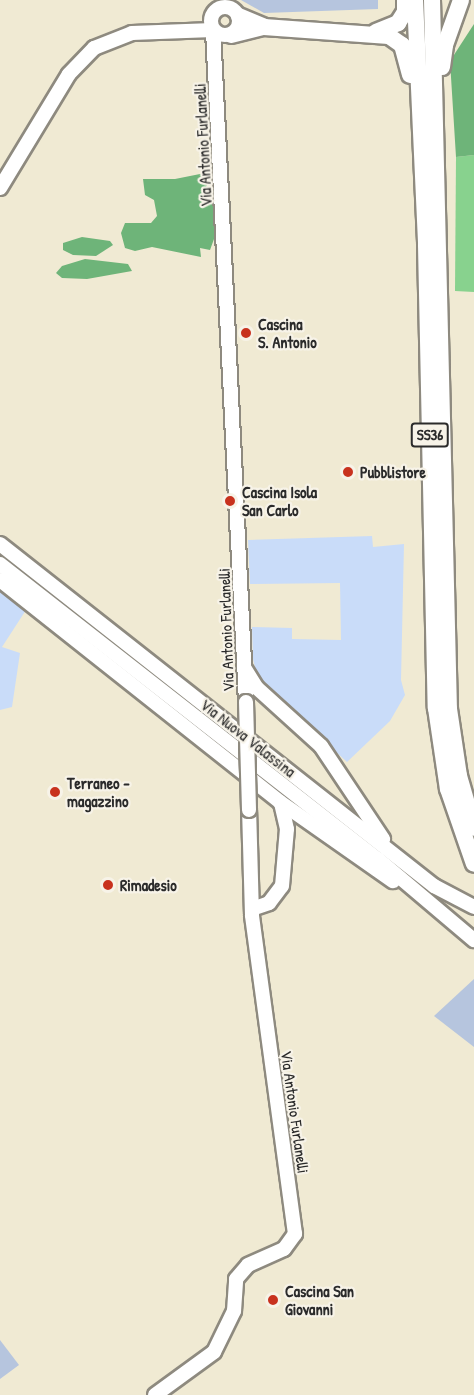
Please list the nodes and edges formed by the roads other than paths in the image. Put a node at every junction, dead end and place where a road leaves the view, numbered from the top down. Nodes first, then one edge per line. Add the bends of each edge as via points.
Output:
1 (212, 0) edge
2 (405, 0) edge
3 (415, 0) edge
4 (432, 0) edge
5 (461, 0) edge
6 (228, 8) edge
7 (212, 22) junction
8 (264, 27) junction
9 (372, 33) junction
10 (231, 35) junction
11 (215, 59) junction
12 (437, 173) junction
13 (0, 188) edge
14 (424, 214) junction
15 (0, 544) edge
16 (0, 564) edge
17 (0, 580) edge
18 (244, 665) junction
19 (265, 695) junction
20 (246, 699) junction
21 (280, 802) junction
22 (315, 827) junction
23 (474, 828) edge
24 (286, 845) junction
25 (398, 857) junction
26 (474, 864) edge
27 (282, 884) junction
28 (250, 893) junction
29 (427, 900) junction
30 (474, 907) edge
31 (252, 909) junction
32 (474, 940) edge
33 (156, 1395) edge

1 - 7 main road, Via Antonio Furlanelli
2 - 9 highway via 405,12 398,23
3 - 14 highway, SS36
4 - 12 highway, SS36
5 - 12 highway via 443,52
6 - 7 main road
6 - 8 highway
6 - 10 main road, Via Antonio Furlanelli via 239,27
7 - 10 main road via 223,36
7 - 11 main road, Via Antonio Furlanelli
7 - 13 main road via 194,29 132,33 94,48 69,74
8 - 9 highway
8 - 10 highway
9 - 14 highway via 396,39 408,60 414,190
10 - 11 main road, Via Antonio Furlanelli
11 - 18 main road, Via Antonio Furlanelli
12 - 23 highway, SS36 via 449,709 459,776
14 - 26 highway, SS36 via 436,708 448,789
15 - 25 main road, Via Nuova Valassina
16 - 29 main road, Via Nuova Valassina
17 - 21 main road
18 - 19 main road
18 - 20 main road, Via Antonio Furlanelli
19 - 20 main road
19 - 25 main road via 321,746 364,815
20 - 28 main road, Via Antonio Furlanelli, bridge
21 - 22 main road
21 - 24 main road via 286,815
22 - 24 main road via 296,831
22 - 29 main road via 379,873
24 - 27 main road
25 - 30 main road, Via Nuova Valassina via 434,886
27 - 28 main road via 267,893
27 - 31 main road via 273,900
28 - 31 main road, Via Antonio Furlanelli
29 - 32 main road, Via Nuova Valassina
31 - 33 main road, Via Antonio Furlanelli via 295,1234 284,1249 242,1271 236,1279 230,1324 214,1352

